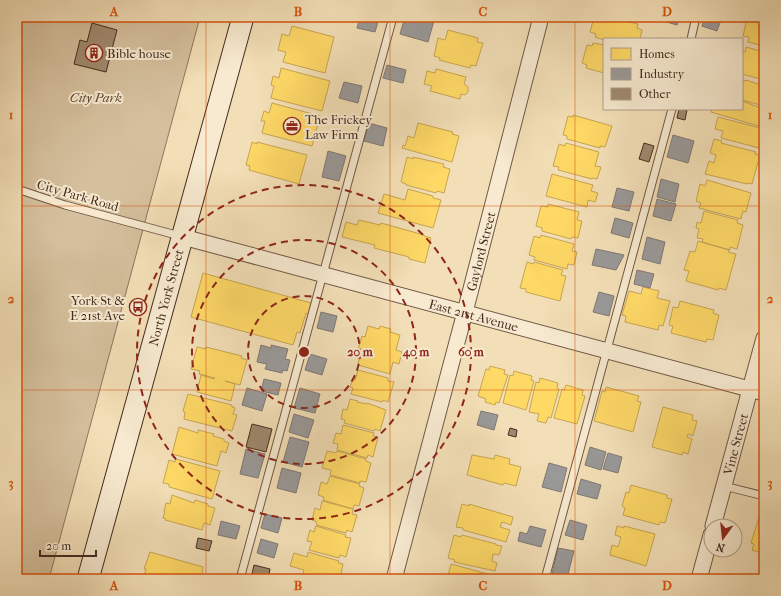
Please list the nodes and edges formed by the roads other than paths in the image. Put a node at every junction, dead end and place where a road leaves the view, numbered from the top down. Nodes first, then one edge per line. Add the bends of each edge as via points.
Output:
1 (243, 17) edge
2 (393, 17) edge
3 (542, 17) edge
4 (696, 17) edge
5 (690, 38) edge
6 (672, 110) edge
7 (17, 189) edge
8 (183, 236) junction
9 (324, 274) junction
10 (465, 312) junction
11 (764, 338) edge
12 (607, 350) junction
13 (757, 391) edge
14 (724, 486) junction
15 (764, 496) edge
16 (715, 518) edge
17 (707, 558) edge
18 (704, 578) edge
19 (88, 579) edge
20 (240, 579) edge
21 (394, 579) edge
22 (545, 579) edge

1 - 8 main road, North York Street
2 - 9 lane
3 - 10 street, Gaylord Street
4 - 5 lane
6 - 12 lane
7 - 8 lane, City Park Road via 65,205
8 - 9 street, East 21st Avenue
8 - 19 main road, North York Street
9 - 10 street, East 21st Avenue
9 - 20 lane
10 - 12 street, East 21st Avenue
10 - 21 street, Gaylord Street
11 - 13 street, Vine Street
12 - 13 street, East 21st Avenue
12 - 22 lane
13 - 14 street, Vine Street
14 - 15 lane
14 - 16 street, Vine Street
17 - 18 street

